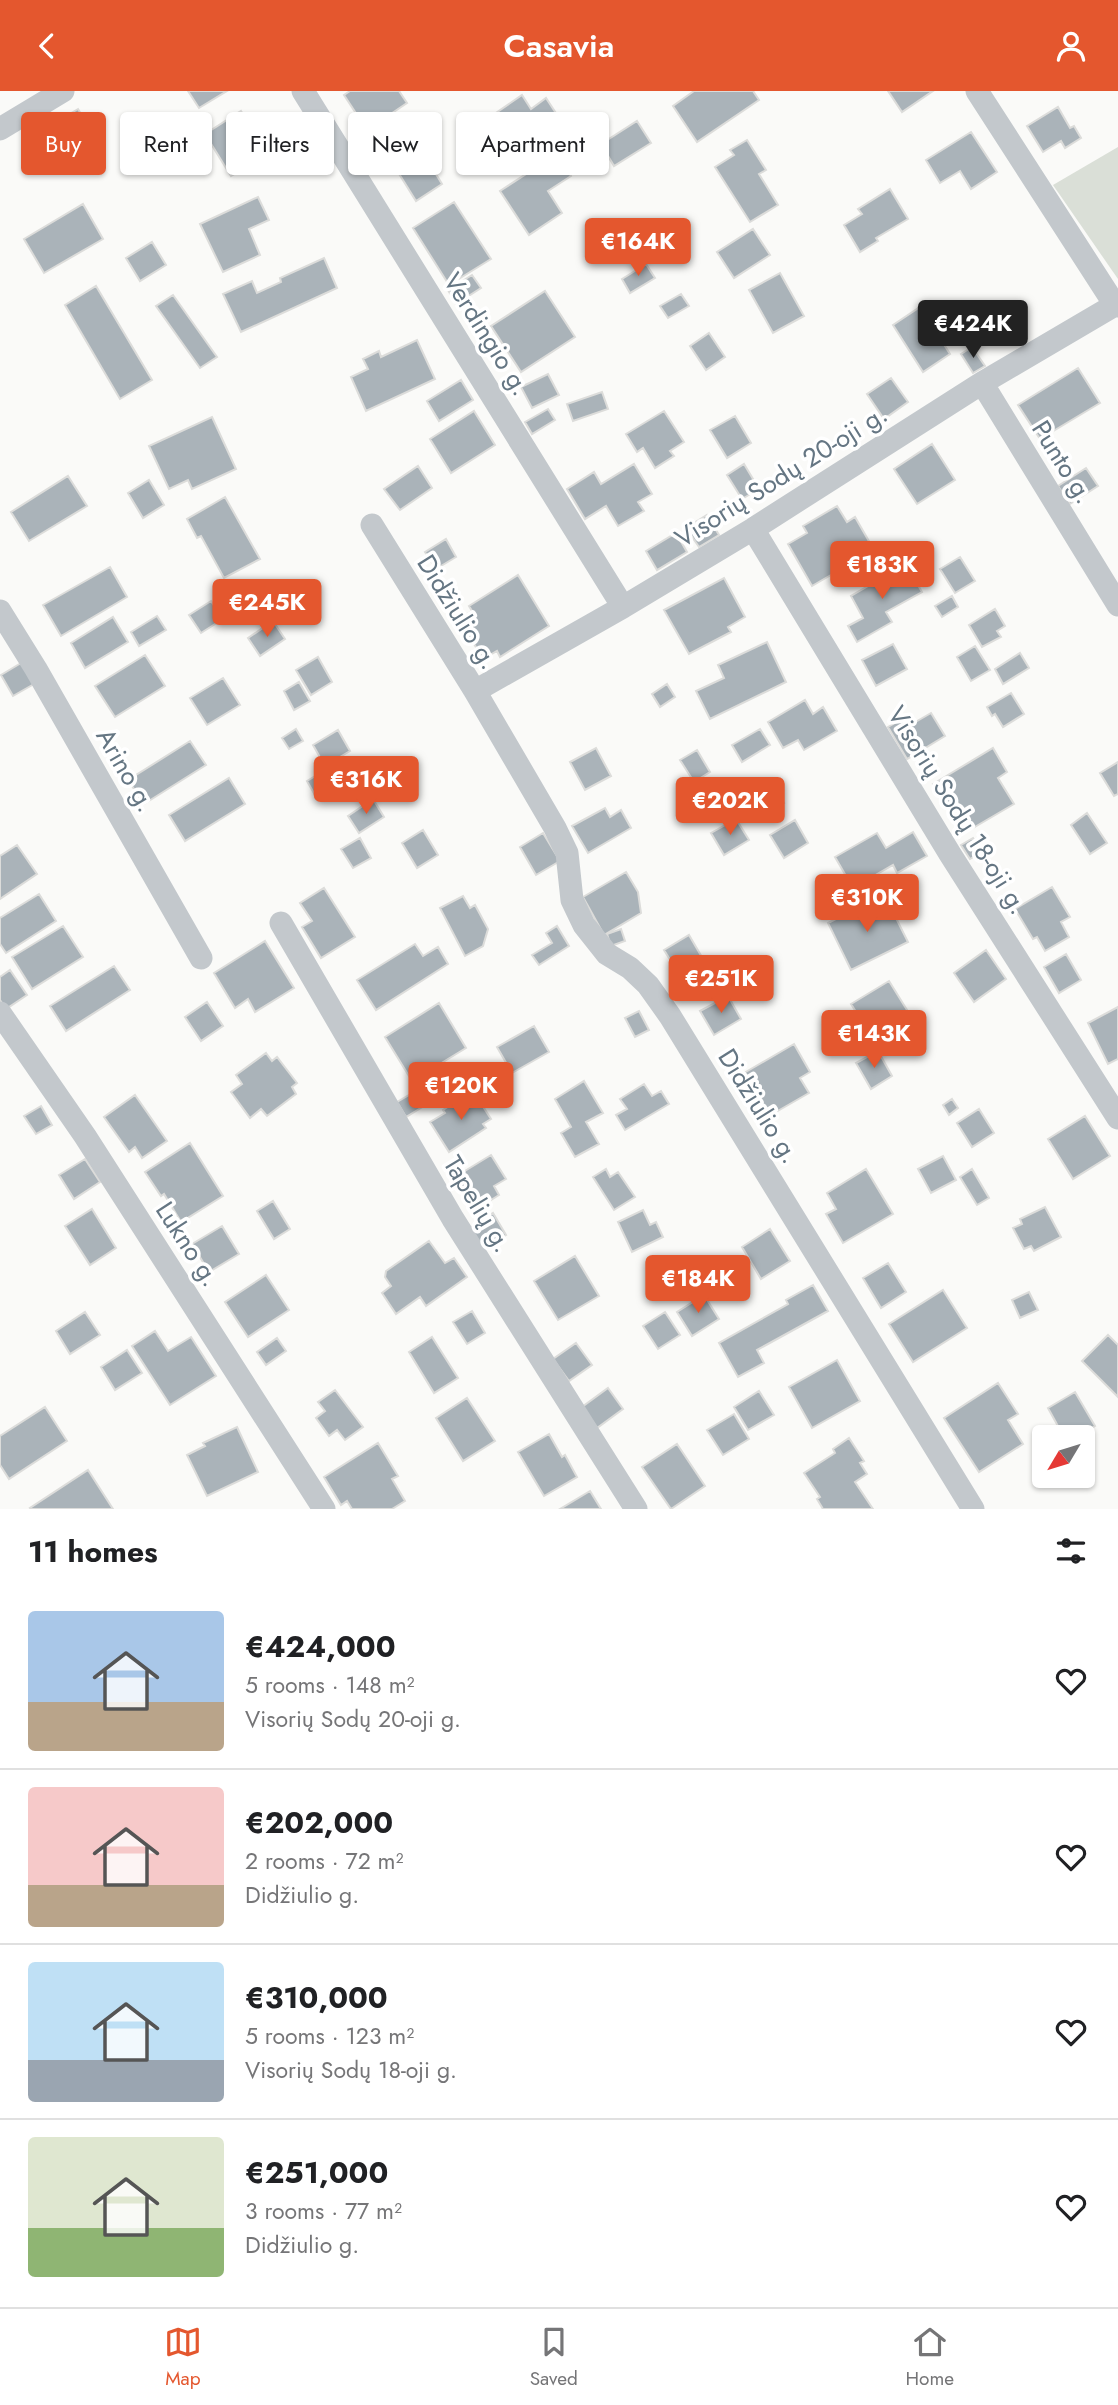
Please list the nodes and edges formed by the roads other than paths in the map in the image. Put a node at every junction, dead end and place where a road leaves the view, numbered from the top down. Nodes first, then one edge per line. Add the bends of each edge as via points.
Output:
1 (63, 91) edge
2 (303, 91) edge
3 (977, 91) edge
4 (0, 129) edge
5 (1116, 305) edge
6 (982, 383) junction
7 (372, 525) dead end
8 (753, 529) junction
9 (1118, 605) edge
10 (623, 607) junction
11 (0, 611) edge
12 (475, 691) junction
13 (281, 923) dead end
14 (201, 958) dead end
15 (0, 1013) edge
16 (1118, 1118) edge
17 (324, 1509) edge
18 (636, 1509) edge
19 (973, 1509) edge

1 - 4 street
2 - 10 street, Verdingio g.
3 - 5 street
5 - 6 street, Visorių Sodų 20-oji g.
6 - 8 street, Visorių Sodų 20-oji g.
6 - 9 street, Punto g.
7 - 12 street, Didžiulio g.
8 - 10 street, Visorių Sodų 20-oji g.
8 - 16 street, Visorių Sodų 18-oji g. via 950,854
10 - 12 street, Visorių Sodų 20-oji g.
11 - 14 street, Arino g.
12 - 19 street, Didžiulio g. via 567,853 572,899 583,925 607,954 648,985 670,1016
13 - 18 street, Tapelių g. via 453,1219
15 - 17 street, Lukno g. via 85,1136

